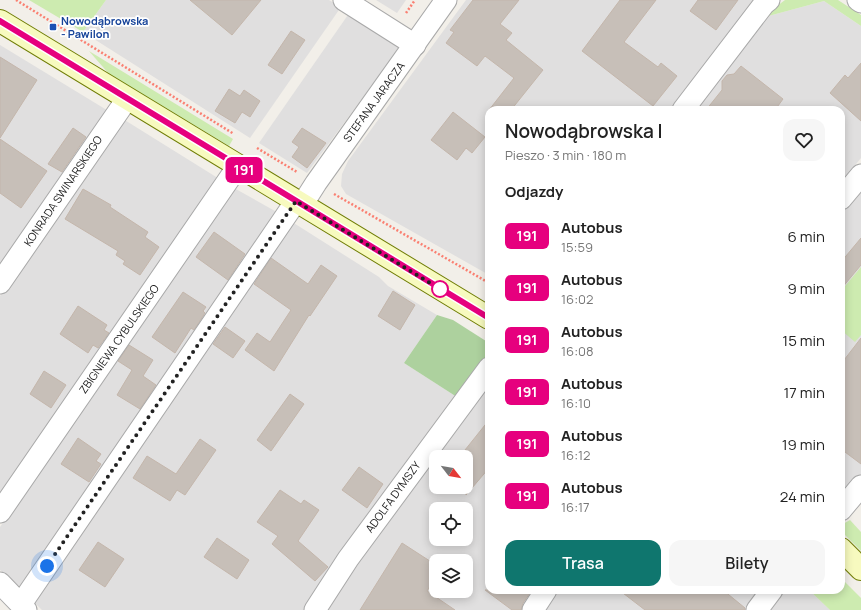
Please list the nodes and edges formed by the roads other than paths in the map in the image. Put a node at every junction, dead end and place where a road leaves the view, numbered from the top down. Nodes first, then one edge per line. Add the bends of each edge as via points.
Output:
1 (344, 0) edge
2 (446, 0) edge
3 (769, 0) edge
4 (858, 0) edge
5 (861, 2) edge
6 (0, 21) edge
7 (415, 45) junction
8 (127, 99) junction
9 (686, 106) edge
10 (238, 166) junction
11 (861, 175) edge
12 (845, 194) edge
13 (299, 203) junction
14 (0, 284) edge
15 (485, 316) edge
16 (485, 373) edge
17 (861, 486) edge
18 (845, 505) edge
19 (0, 512) edge
20 (845, 553) edge
21 (861, 568) edge
22 (0, 584) edge
23 (543, 594) edge
24 (769, 594) edge
25 (24, 607) edge
26 (315, 610) edge
27 (533, 610) edge
28 (757, 610) edge

1 - 7 street
2 - 7 street, STEFANA JARACZA
3 - 9 street
4 - 5 street
6 - 8 street
7 - 13 street, STEFANA JARACZA
8 - 10 street
8 - 14 street, KONRADA SWINARSKIEGO
10 - 13 street
10 - 19 street, ZBIGNIEWA CYBULSKIEGO
11 - 12 street
13 - 15 street
13 - 25 street, STEFANA JARACZA
16 - 26 street, ADOLFA DYMSZY via 348,558
17 - 18 street
20 - 21 street
22 - 25 street
23 - 27 street
24 - 28 street

